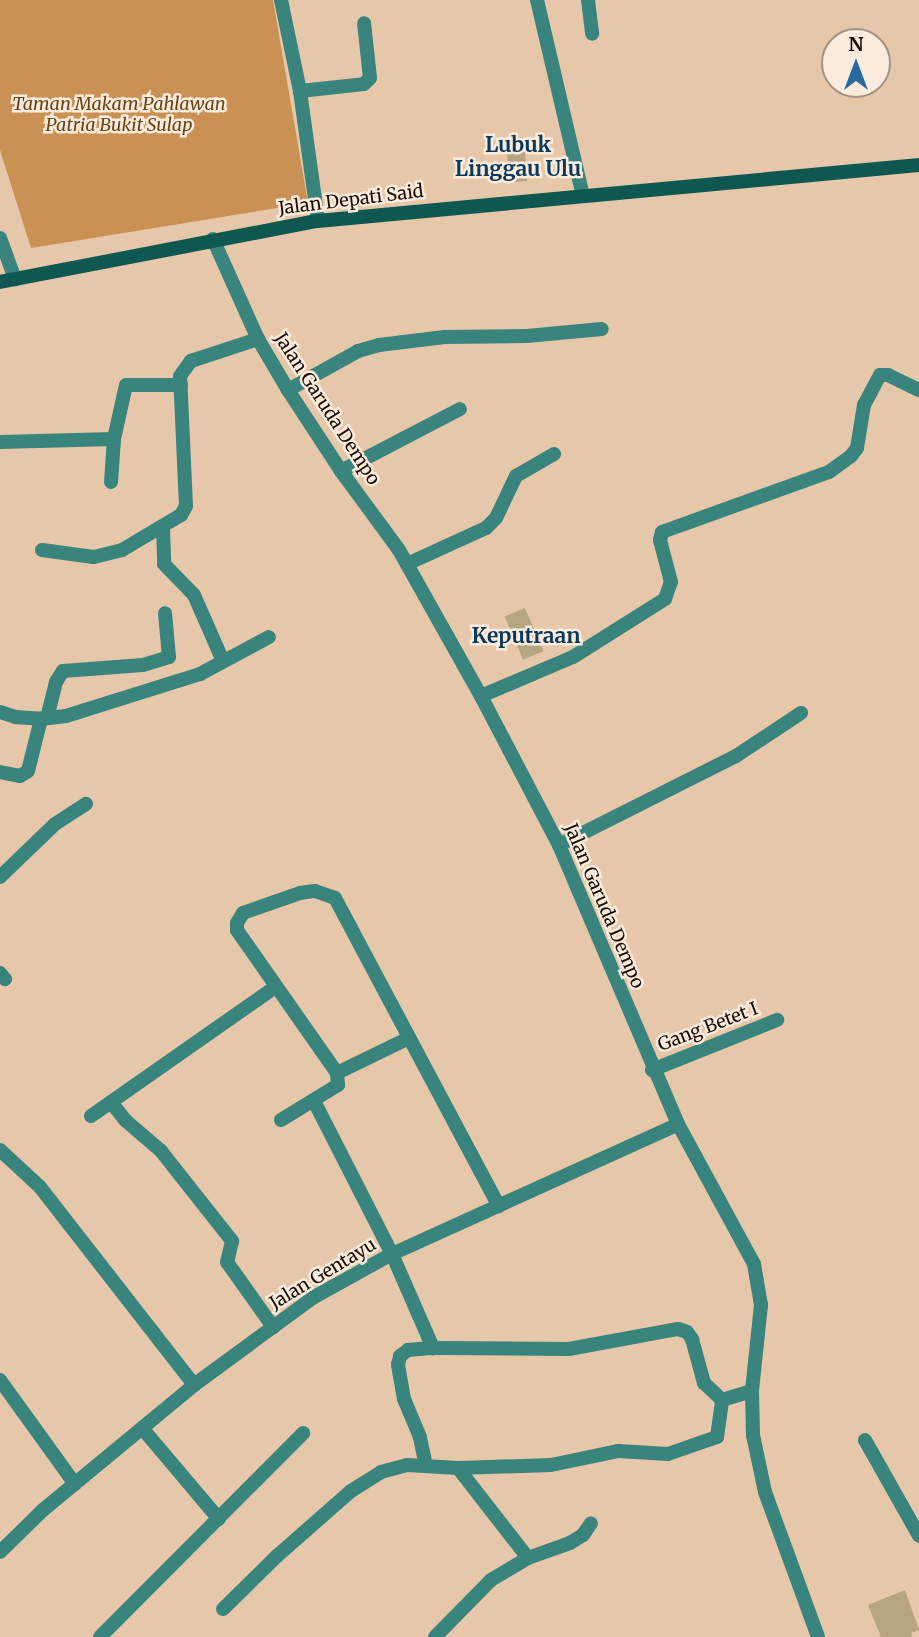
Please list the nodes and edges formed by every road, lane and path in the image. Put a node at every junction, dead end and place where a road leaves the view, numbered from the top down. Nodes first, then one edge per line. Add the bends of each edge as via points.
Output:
1 (281, 0) edge
2 (537, 0) edge
3 (588, 0) edge
4 (364, 23) dead end
5 (592, 34) dead end
6 (300, 90) junction
7 (919, 165) edge
8 (583, 196) junction
9 (318, 221) junction
10 (0, 238) edge
11 (212, 239) junction
12 (7, 281) edge
13 (602, 328) dead end
14 (258, 339) junction
15 (181, 385) junction
16 (288, 390) junction
17 (919, 390) edge
18 (460, 409) dead end
19 (114, 439) junction
20 (0, 442) edge
21 (554, 454) dead end
22 (341, 471) junction
23 (111, 482) dead end
24 (163, 528) junction
25 (41, 550) dead end
26 (407, 564) junction
27 (164, 613) dead end
28 (269, 637) dead end
29 (169, 657) junction
30 (223, 661) junction
31 (181, 681) junction
32 (481, 696) junction
33 (0, 712) edge
34 (801, 713) dead end
35 (44, 718) junction
36 (0, 772) edge
37 (86, 804) dead end
38 (559, 845) junction
39 (0, 877) edge
40 (275, 987) junction
41 (778, 1020) dead end
42 (409, 1038) junction
43 (652, 1070) junction
44 (337, 1073) junction
45 (314, 1101) junction
46 (111, 1102) junction
47 (92, 1116) dead end
48 (281, 1120) dead end
49 (678, 1124) junction
50 (0, 1150) edge
51 (499, 1206) junction
52 (392, 1254) junction
53 (273, 1327) junction
54 (433, 1349) junction
55 (0, 1380) edge
56 (194, 1385) junction
57 (752, 1391) junction
58 (722, 1400) junction
59 (142, 1428) junction
60 (303, 1433) dead end
61 (865, 1440) dead end
62 (426, 1466) junction
63 (458, 1468) junction
64 (75, 1484) junction
65 (219, 1519) junction
66 (591, 1524) dead end
67 (919, 1536) edge
68 (0, 1552) edge
69 (528, 1558) junction
70 (223, 1609) dead end
71 (100, 1637) edge
72 (435, 1637) edge
73 (818, 1637) edge

1 - 6 street
2 - 8 street
3 - 5 street
4 - 6 street via 370,78 364,84
6 - 9 street
7 - 8 main road, Jalan Depati Said
8 - 9 main road, Jalan Depati Said
9 - 11 main road, Jalan Depati Said
10 - 12 street
11 - 12 main road, Jalan Depati Said
11 - 14 street, Jalan Garuda Dempo
13 - 16 street via 379,345 358,351
14 - 15 street via 191,361 180,376
14 - 16 street, Jalan Garuda Dempo
15 - 19 street via 126,385
15 - 24 street via 186,506
16 - 22 street, Jalan Garuda Dempo
17 - 32 street via 880,375 864,405 857,448 851,456 829,472 662,533 671,582 664,599 573,657
18 - 22 street
19 - 20 street
19 - 23 street
21 - 26 street via 516,476 496,518 486,528
22 - 26 street, Jalan Garuda Dempo
24 - 25 street via 122,550 94,557
24 - 30 street via 164,564 194,596
26 - 32 street, Jalan Garuda Dempo
27 - 29 street
28 - 30 street
29 - 31 street
29 - 35 street via 143,665 63,671
30 - 31 street
31 - 35 street via 66,716
32 - 38 street, Jalan Garuda Dempo
33 - 35 street
34 - 38 street via 736,756
35 - 36 street via 29,771 20,776
37 - 39 street via 55,824
38 - 43 street, Jalan Garuda Dempo
40 - 42 street via 237,930 237,923 243,913 300,892 326,893 335,898
40 - 44 street
40 - 46 street
41 - 43 street, Gang Betet I
42 - 44 street
42 - 51 street
43 - 49 street, Jalan Garuda Dempo
44 - 45 street via 338,1085
45 - 48 street
45 - 52 street
46 - 47 street
46 - 53 street via 161,1151 232,1241 227,1262
49 - 51 street, Jalan Gentayu
49 - 57 street, Jalan Garuda Dempo via 754,1264 761,1305
50 - 56 street via 40,1187
51 - 52 street, Jalan Gentayu
52 - 53 street, Jalan Gentayu via 314,1297
52 - 54 street
53 - 56 street, Jalan Gentayu
54 - 58 street via 569,1349 678,1329 692,1339 704,1382
54 - 62 street via 408,1350 398,1365
55 - 64 street
56 - 59 street, Jalan Gentayu
57 - 58 street
57 - 73 street, Jalan Garuda Dempo via 753,1435 765,1492
58 - 63 street via 718,1437 668,1454 618,1451 561,1464
59 - 64 street, Jalan Gentayu
59 - 65 street
60 - 65 street
61 - 67 street
62 - 63 street
62 - 70 street via 394,1467 369,1478 276,1556
63 - 69 street
64 - 68 street, Jalan Gentayu
65 - 71 street
66 - 69 street via 570,1543
69 - 72 street via 491,1580

